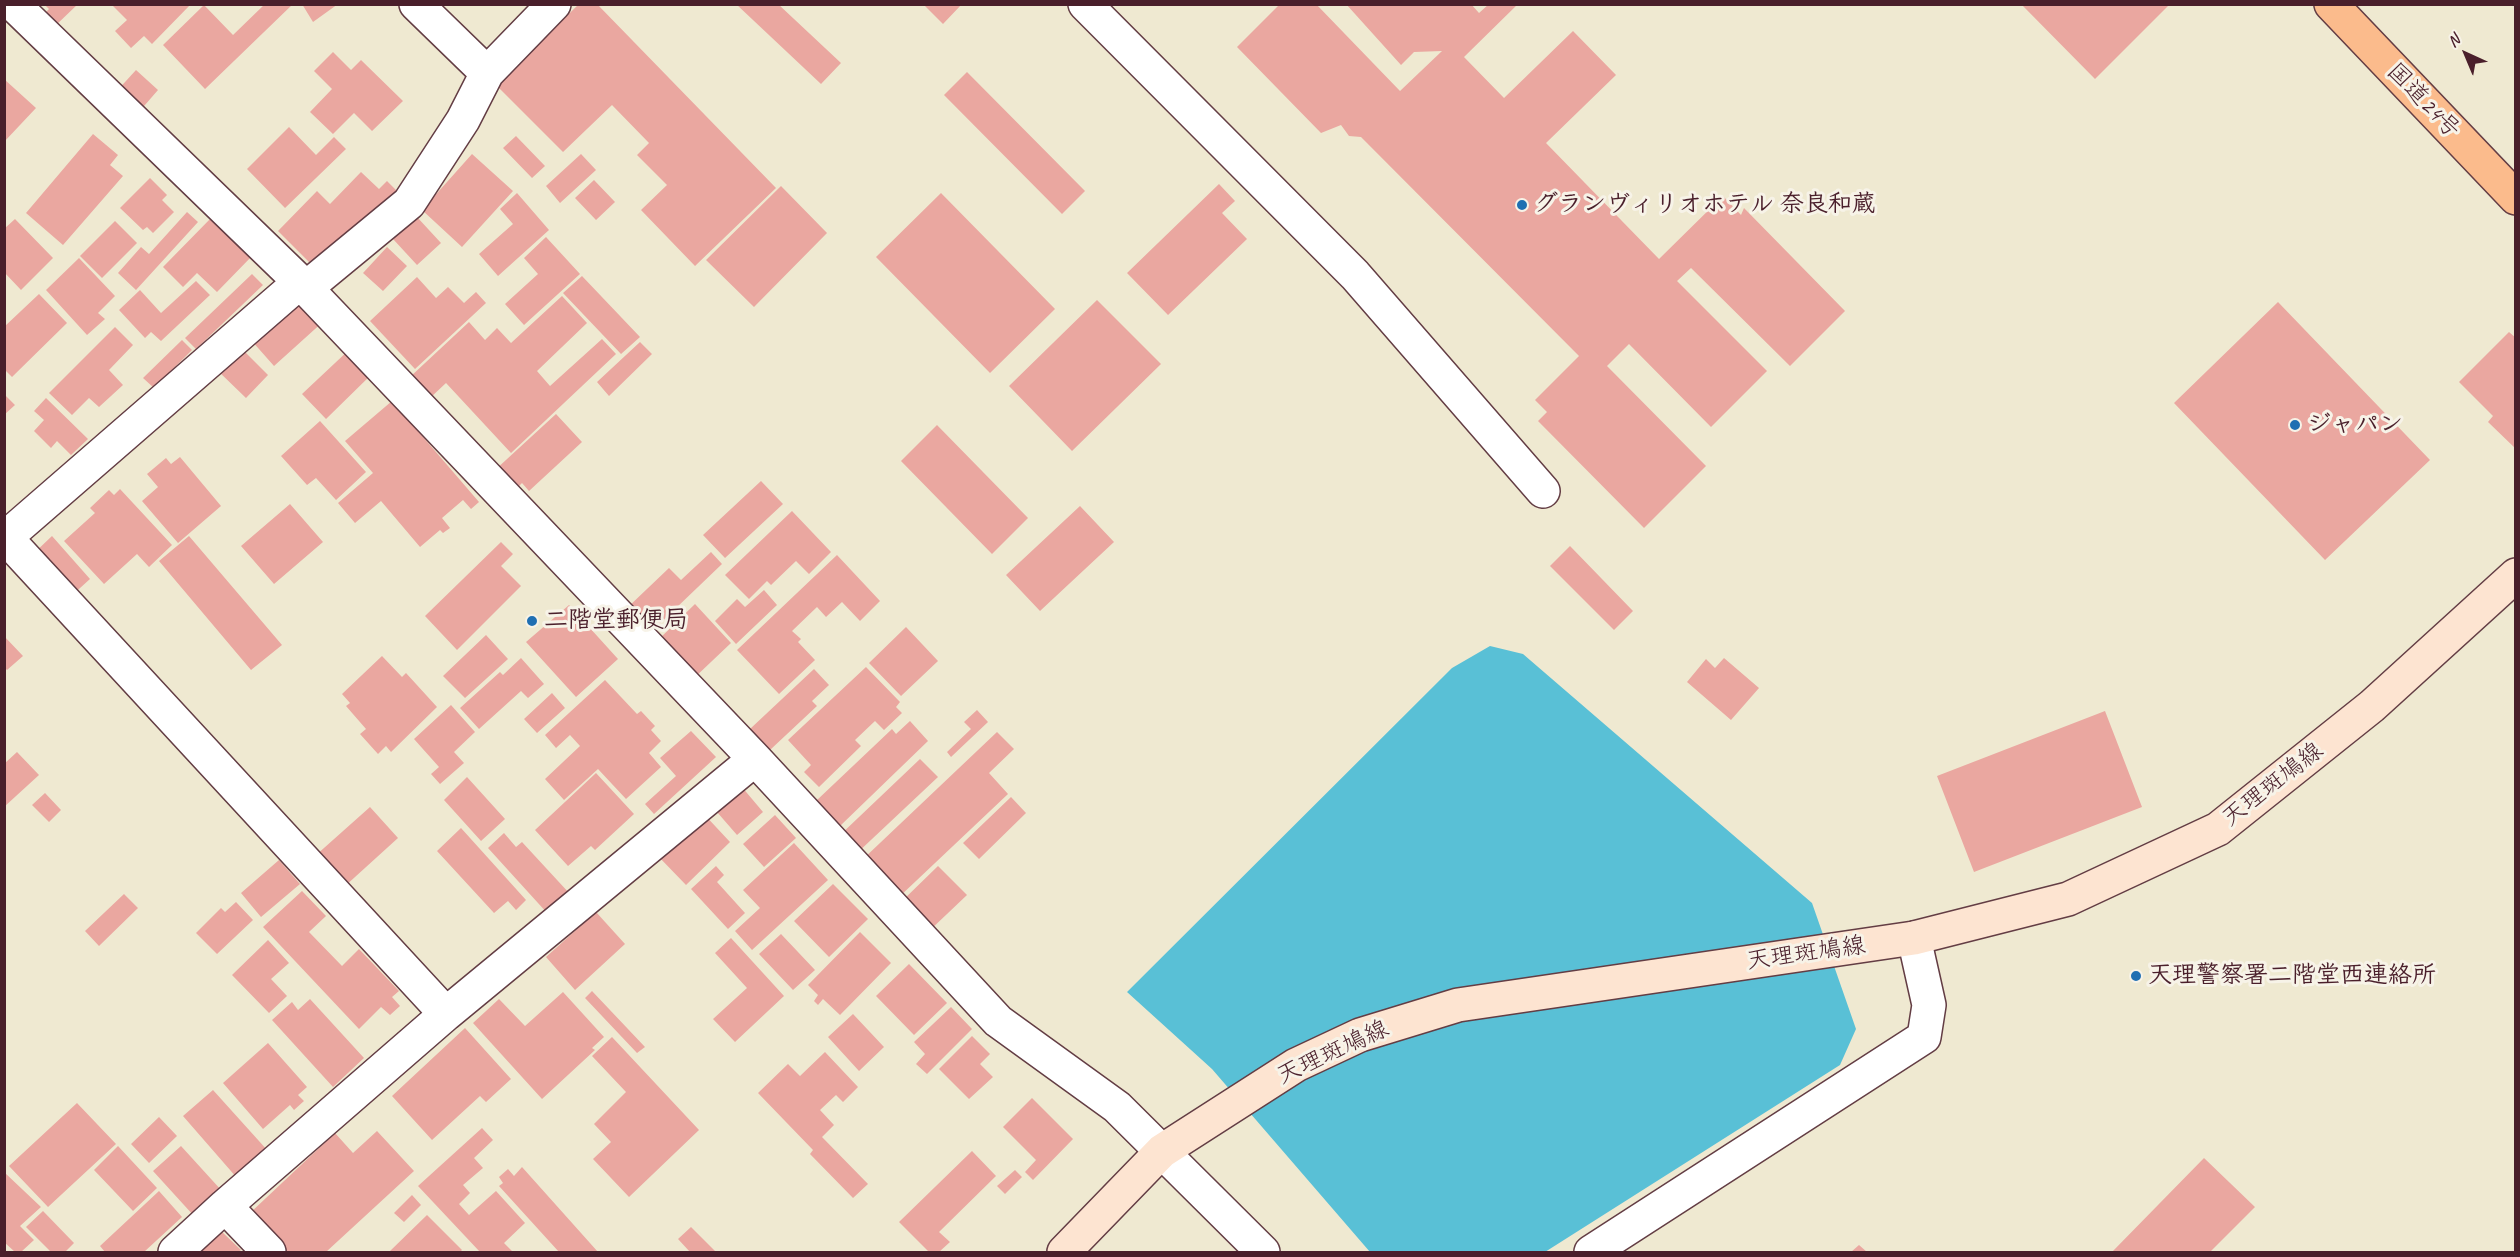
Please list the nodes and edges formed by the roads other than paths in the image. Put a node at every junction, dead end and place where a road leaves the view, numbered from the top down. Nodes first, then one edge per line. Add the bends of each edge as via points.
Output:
1 (13, 4) edge
2 (416, 4) edge
3 (554, 4) edge
4 (1085, 4) edge
5 (2331, 4) edge
6 (487, 73) junction
7 (2516, 198) edge
8 (303, 285) junction
9 (1543, 491) dead end
10 (5, 538) edge
11 (2516, 575) edge
12 (756, 759) junction
13 (1914, 938) junction
14 (446, 1014) junction
15 (1162, 1151) junction
16 (225, 1206) junction
17 (175, 1252) edge
18 (269, 1252) edge
19 (1064, 1252) edge
20 (1263, 1252) edge
21 (1591, 1252) edge

1 - 8 street
2 - 6 street
3 - 6 street
4 - 9 street via 1355,275
5 - 7 highway, 国道24号
6 - 8 street via 463,120 409,203
8 - 10 street
8 - 12 street
10 - 14 street
11 - 13 main road, 天理斑鳩線 via 2372,706 2218,829 2068,899
12 - 14 street
12 - 15 street via 998,1021 1117,1107
13 - 15 main road, 天理斑鳩線 via 1458,1005 1360,1035 1296,1065
13 - 21 street via 1929,1005 1924,1037
14 - 16 street
15 - 19 main road, 天理斑鳩線
15 - 20 street
16 - 17 street
16 - 18 street

